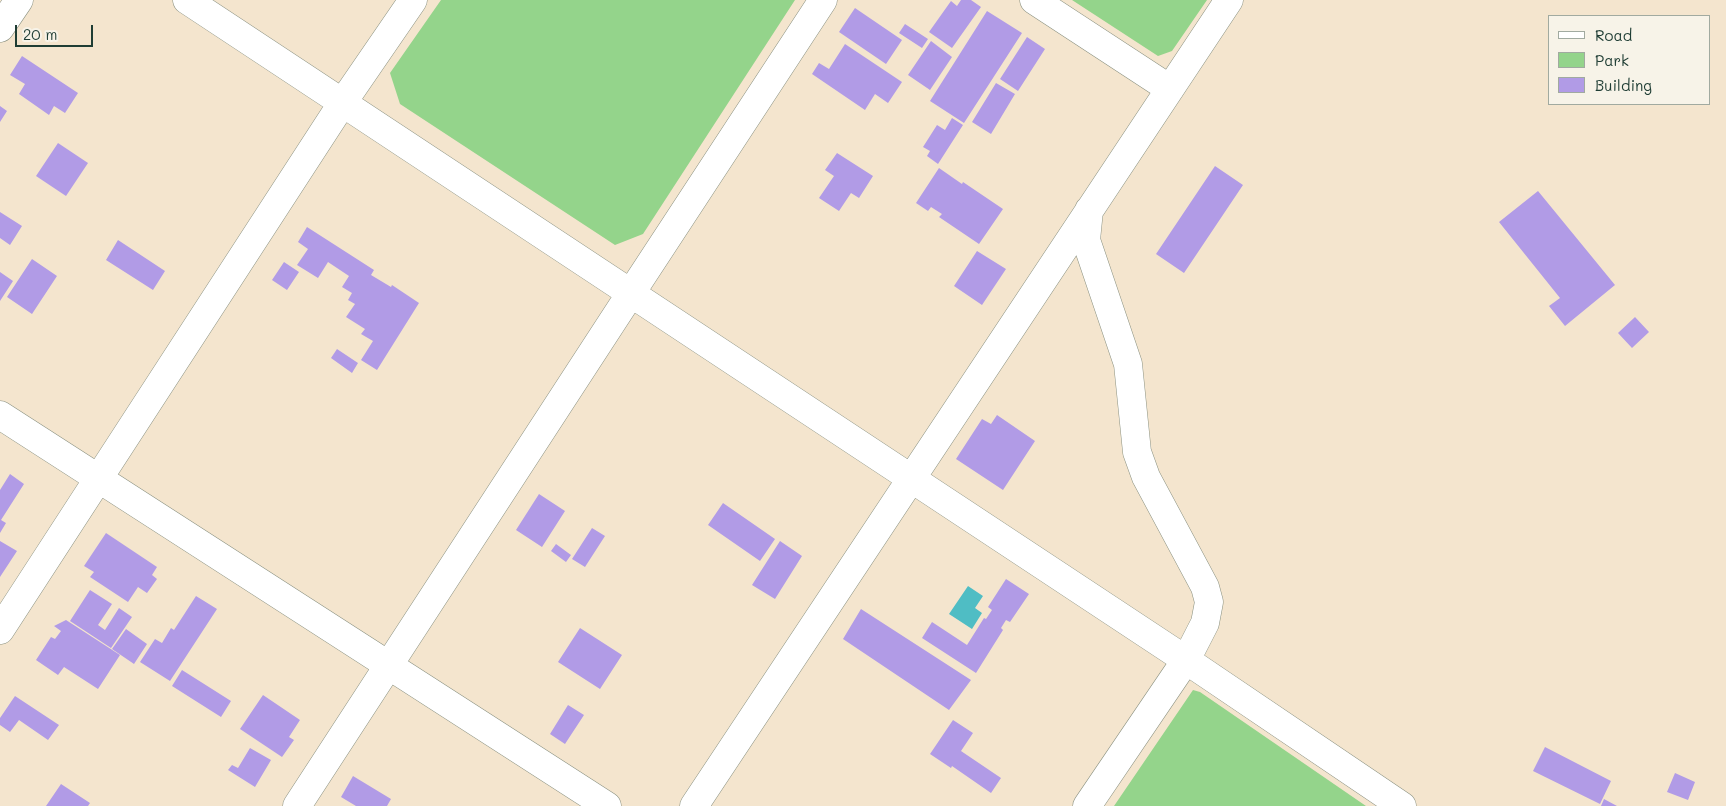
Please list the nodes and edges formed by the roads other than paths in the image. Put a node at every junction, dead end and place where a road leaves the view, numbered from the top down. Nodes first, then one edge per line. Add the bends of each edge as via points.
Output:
1 (19, 0) edge
2 (187, 0) edge
3 (413, 0) edge
4 (823, 0) edge
5 (1034, 0) edge
6 (1229, 0) edge
7 (0, 28) edge
8 (1170, 89) junction
9 (343, 102) junction
10 (1089, 210) junction
11 (630, 293) junction
12 (0, 415) edge
13 (911, 478) junction
14 (98, 479) junction
15 (0, 630) edge
16 (1186, 660) junction
17 (389, 666) junction
18 (298, 806) edge
19 (607, 806) edge
20 (694, 806) edge
21 (1087, 806) edge
22 (1402, 806) edge

1 - 7 street
2 - 9 street
3 - 9 street
4 - 11 street
5 - 8 street
6 - 8 street
8 - 10 street
9 - 11 street
9 - 14 street
10 - 13 street
10 - 16 street via 1086,240 1128,364 1137,452 1146,477 1198,572 1209,602 1205,623
11 - 13 street
11 - 17 street
12 - 14 street
13 - 16 street
13 - 20 street
14 - 15 street
14 - 17 street
16 - 21 street
16 - 22 street
17 - 18 street
17 - 19 street

